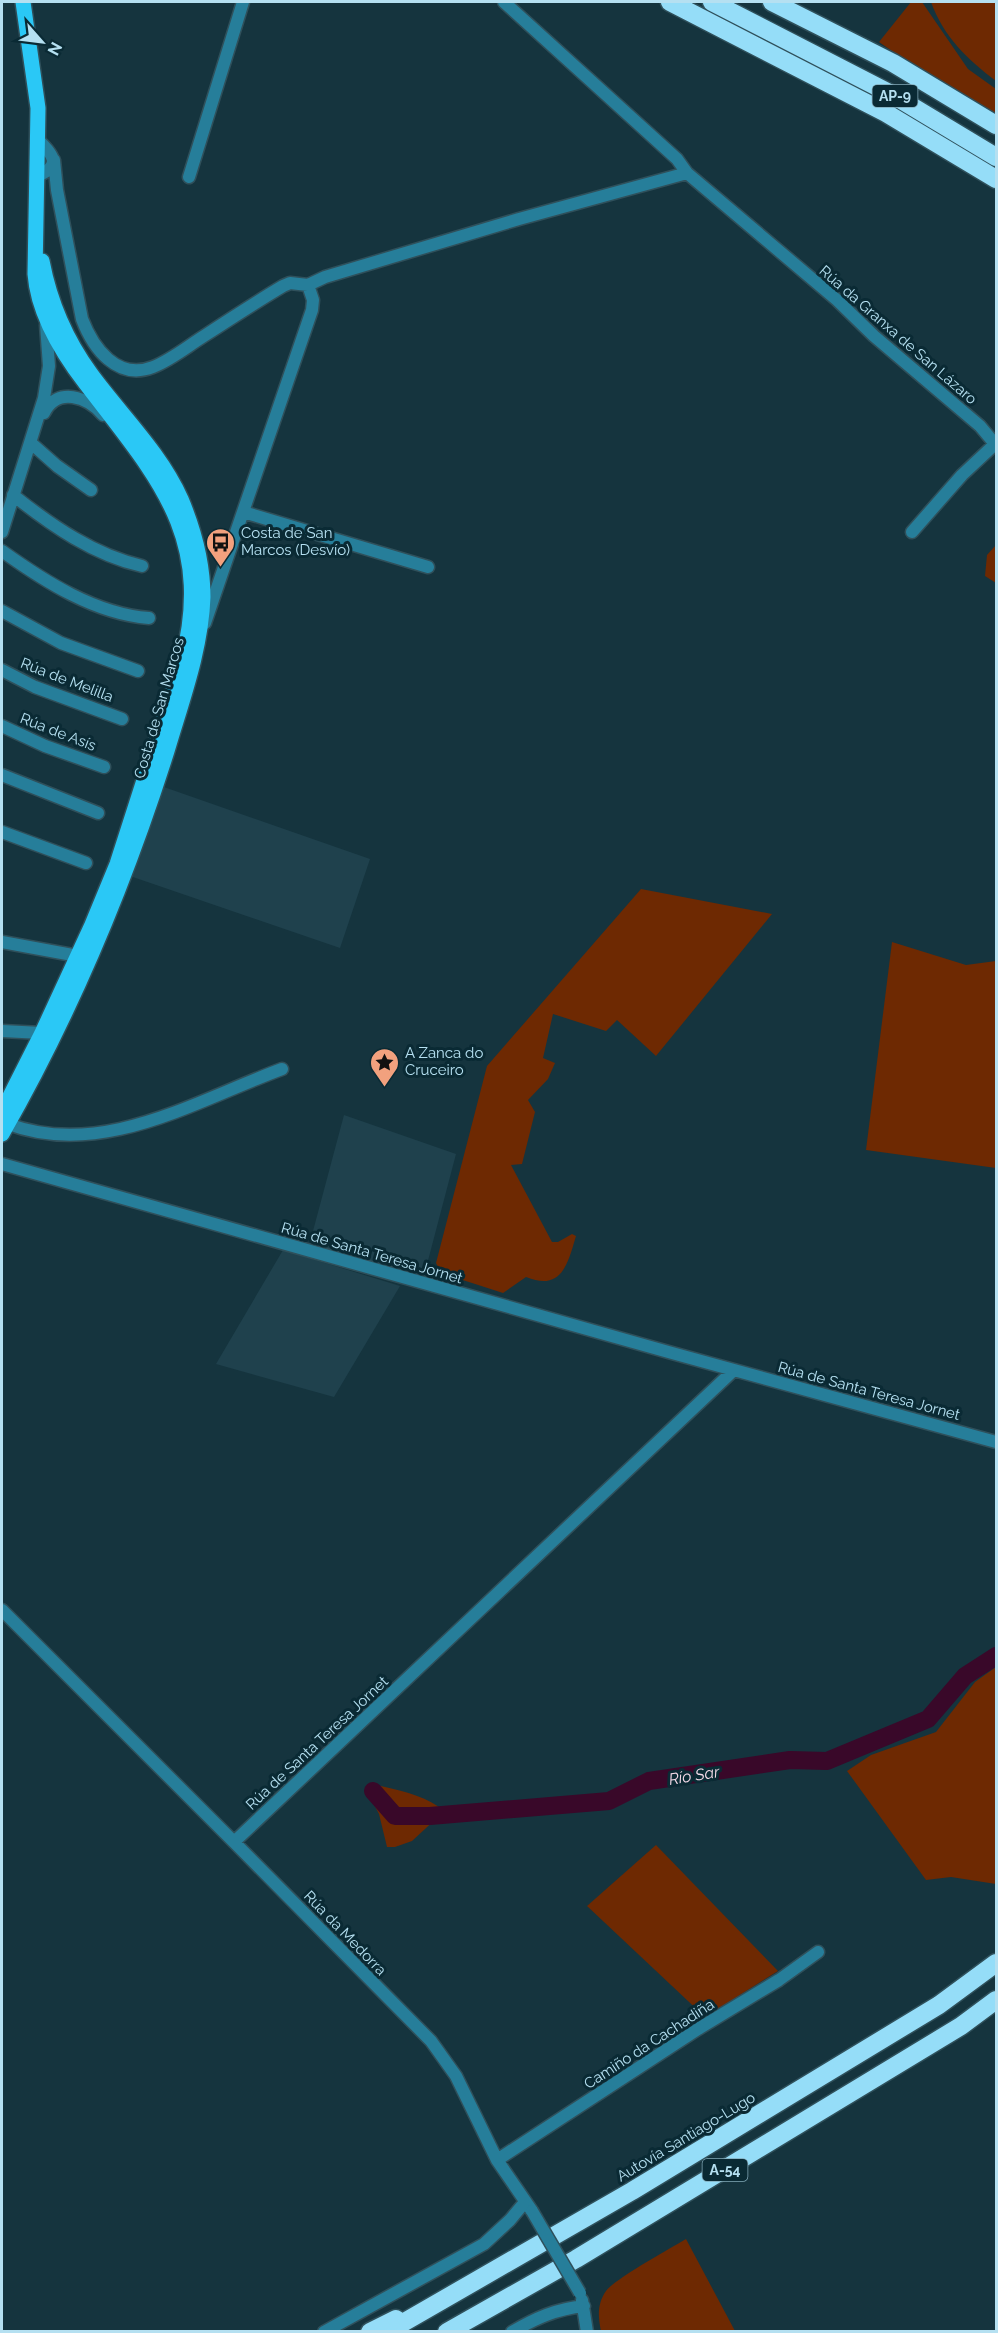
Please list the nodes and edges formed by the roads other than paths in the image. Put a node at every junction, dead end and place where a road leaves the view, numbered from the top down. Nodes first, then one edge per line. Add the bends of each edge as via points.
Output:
1 (23, 2) edge
2 (243, 2) edge
3 (504, 2) edge
4 (670, 2) edge
5 (712, 2) edge
6 (772, 2) edge
7 (996, 125) edge
8 (38, 140) junction
9 (996, 157) edge
10 (54, 160) junction
11 (687, 173) junction
12 (42, 175) junction
13 (189, 177) dead end
14 (996, 179) edge
15 (57, 190) junction
16 (37, 234) junction
17 (308, 285) junction
18 (43, 309) junction
19 (36, 430) junction
20 (31, 443) junction
21 (136, 447) junction
22 (91, 489) dead end
23 (13, 495) junction
24 (243, 512) junction
25 (2, 532) edge
26 (912, 532) dead end
27 (2, 551) edge
28 (189, 556) junction
29 (142, 566) dead end
30 (428, 567) dead end
31 (204, 585) junction
32 (2, 610) edge
33 (148, 618) dead end
34 (193, 645) junction
35 (2, 670) edge
36 (138, 671) dead end
37 (122, 719) dead end
38 (2, 726) edge
39 (104, 767) dead end
40 (2, 775) edge
41 (98, 813) dead end
42 (2, 832) edge
43 (86, 863) dead end
44 (115, 898) junction
45 (2, 942) edge
46 (71, 955) junction
47 (2, 1031) edge
48 (52, 1031) junction
49 (282, 1069) dead end
50 (3, 1123) edge
51 (2, 1164) edge
52 (734, 1370) junction
53 (996, 1442) edge
54 (2, 1610) edge
55 (234, 1842) junction
56 (818, 1952) dead end
57 (996, 1963) edge
58 (996, 2000) edge
59 (497, 2160) junction
60 (528, 2206) junction
61 (576, 2259) junction
62 (476, 2280) junction
63 (582, 2300) junction
64 (324, 2331) edge
65 (370, 2331) edge
66 (387, 2331) edge
67 (447, 2331) edge
68 (456, 2331) edge
69 (512, 2331) edge
70 (587, 2331) edge

1 - 8 main road, Costa de San Marcos via 38,108
2 - 13 street
3 - 11 street, Rúa da Granxa de San Lázaro via 677,159
4 - 14 highway via 886,113
5 - 9 highway, AP-9 via 894,95
6 - 7 highway, AP-9 via 893,63
8 - 10 street
8 - 12 main road, Costa de San Marcos
10 - 12 street
10 - 15 street
11 - 17 street via 496,226
11 - 26 street, Rúa da Granxa de San Lázaro via 837,300 980,426 995,444
12 - 15 street
12 - 16 main road, Costa de San Marcos
15 - 17 street via 82,319 100,352 117,366 144,370 160,364 283,286
16 - 18 main road, Costa de San Marcos via 34,274
16 - 31 main road, Costa de San Marcos via 48,290 68,338 173,484 190,524
17 - 24 street via 312,310
18 - 19 street via 49,366
18 - 21 main road, Costa de San Marcos via 72,366
19 - 20 street
19 - 21 street via 52,401 74,397 98,409 112,428
20 - 22 street
20 - 23 street
21 - 28 main road, Costa de San Marcos via 170,502
23 - 25 street
23 - 29 street via 73,538
24 - 30 street
24 - 31 street via 222,569
27 - 33 street via 77,597
28 - 31 main road
28 - 34 main road, Costa de San Marcos
31 - 34 main road, Costa de San Marcos
32 - 36 street via 61,643
34 - 44 main road, Costa de San Marcos via 152,798
34 - 46 main road, Costa de San Marcos via 117,864 91,927
35 - 37 street, Rúa de Melilla via 35,687
38 - 39 street, Rúa de Asís
40 - 41 street
42 - 43 street
44 - 46 main road via 87,950
44 - 48 main road, Costa de San Marcos
45 - 46 street
46 - 48 main road, Costa de San Marcos via 71,972
46 - 48 main road via 81,964
47 - 48 street
48 - 50 main road
48 - 50 main road via 15,1088
49 - 50 street via 153,1121 108,1131 64,1136 29,1132
51 - 52 street, Rúa de Santa Teresa Jornet
52 - 53 street, Rúa de Santa Teresa Jornet
52 - 55 street, Rúa de Santa Teresa Jornet
54 - 55 street, Rúa da Medorra
55 - 59 street, Rúa da Medorra via 431,2041 456,2076
56 - 59 street, Camiño da Cachadiña
57 - 62 highway, Autovía Santiago-Lugo / A-54 via 939,2005 632,2191
58 - 61 highway, A-54 via 885,2073
59 - 60 street, Rúa da Medorra
60 - 63 street, Rúa da Medorra, bridge
60 - 64 street via 484,2244
61 - 67 highway, A-54
61 - 68 highway
62 - 65 highway
62 - 66 highway, Autovía Santiago-Lugo / A-54
63 - 69 street
63 - 70 street, Rúa da Medorra

